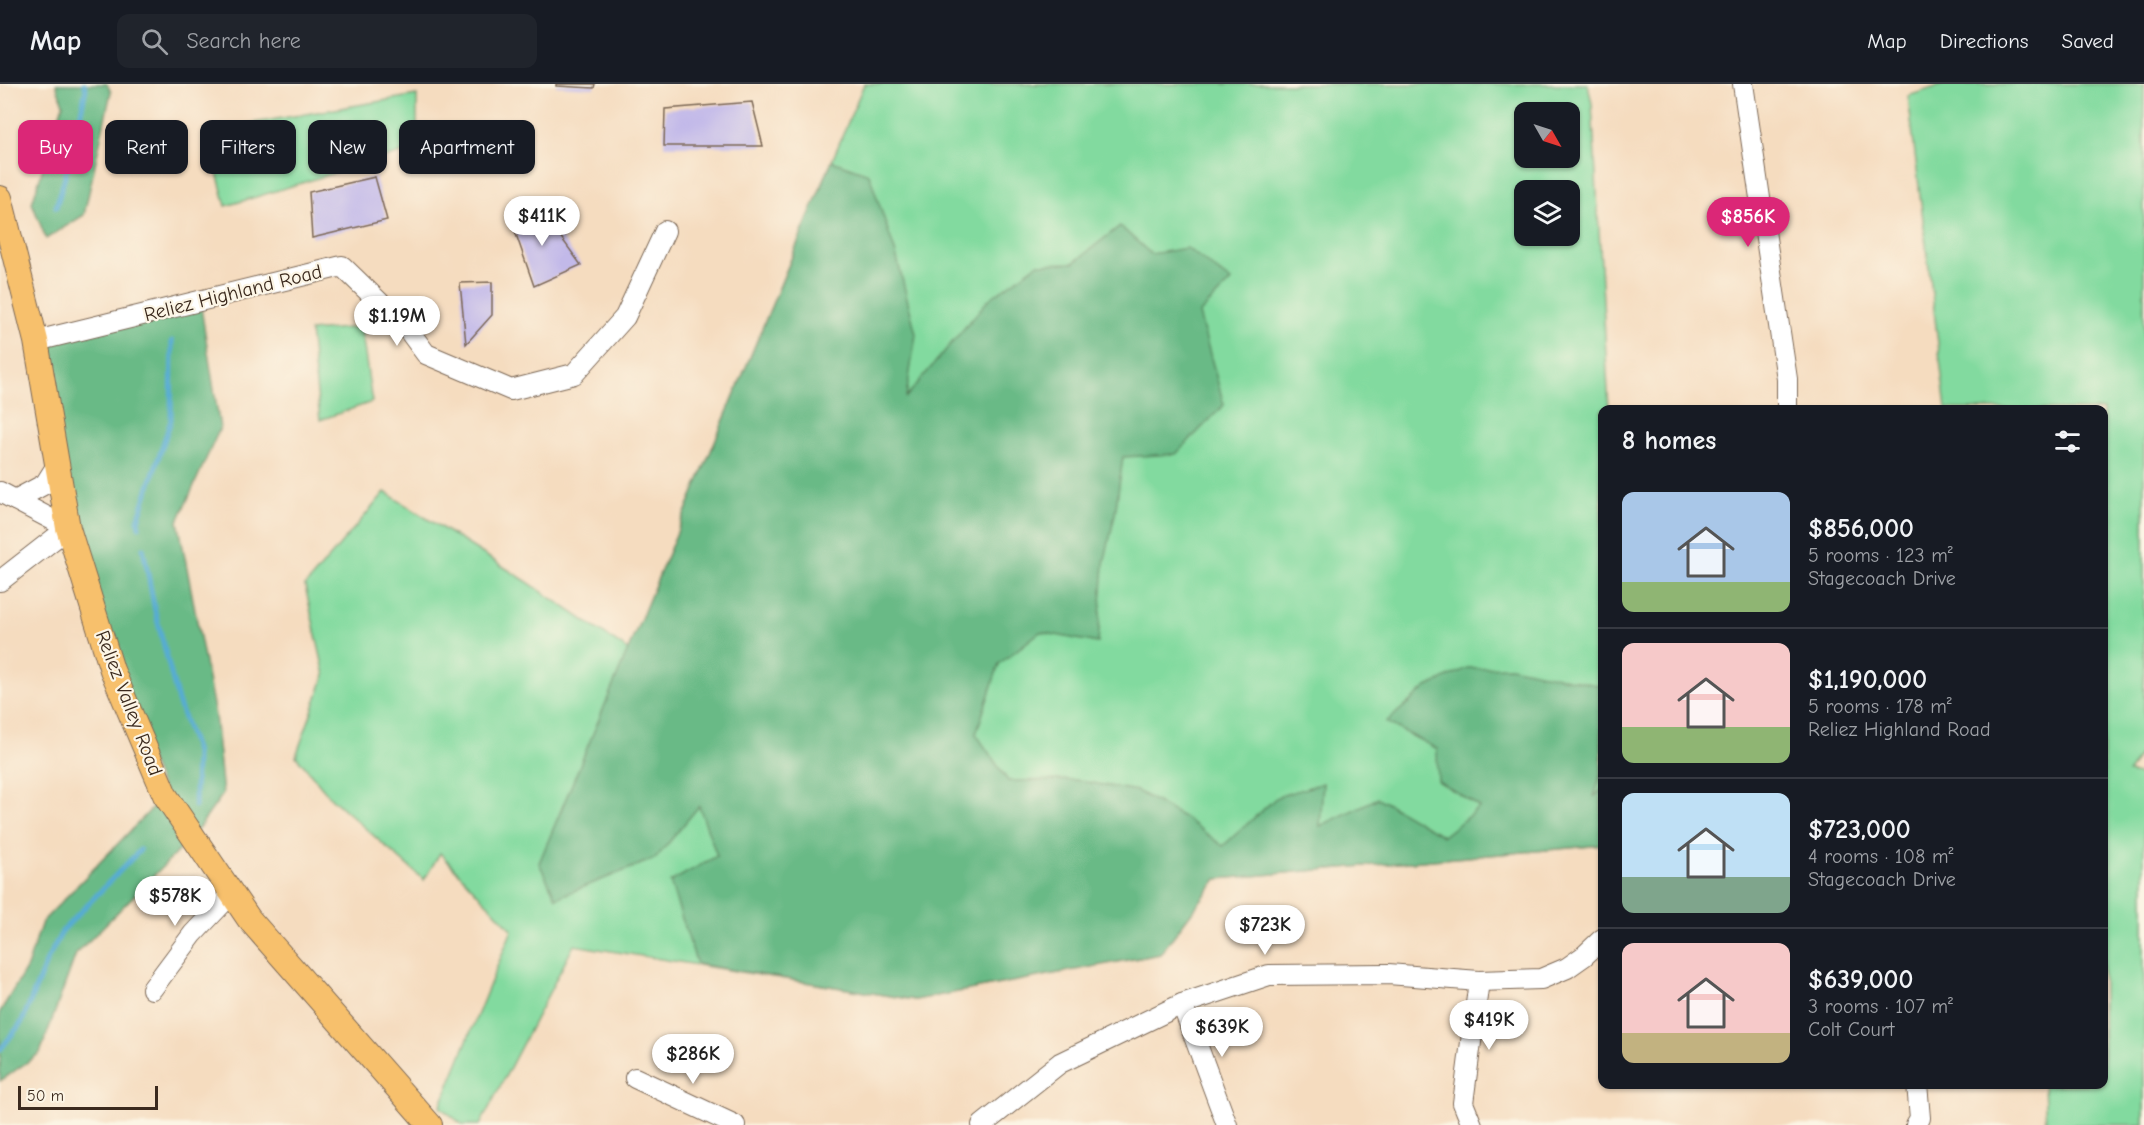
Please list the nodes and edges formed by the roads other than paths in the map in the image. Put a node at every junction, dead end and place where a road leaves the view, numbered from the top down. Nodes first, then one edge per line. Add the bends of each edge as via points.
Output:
1 (1743, 84) edge
2 (0, 198) edge
3 (665, 231) dead end
4 (36, 341) junction
5 (1787, 405) edge
6 (57, 465) junction
7 (8, 496) edge
8 (68, 528) junction
9 (0, 581) edge
10 (231, 894) junction
11 (1598, 943) edge
12 (1479, 981) junction
13 (152, 989) dead end
14 (1182, 1004) junction
15 (635, 1078) dead end
16 (1917, 1089) edge
17 (430, 1125) edge
18 (735, 1125) edge
19 (982, 1125) edge
20 (1227, 1125) edge
21 (1472, 1125) edge
22 (1916, 1125) edge

1 - 5 street via 1787,379
2 - 4 main road, Reliez Valley Road
3 - 4 street, Reliez Highland Road via 625,317 574,374 511,390 426,354 409,331 342,266
4 - 6 main road, Reliez Valley Road
6 - 7 street via 45,484
6 - 8 main road, Reliez Valley Road
7 - 8 street
8 - 9 street
8 - 10 main road, Reliez Valley Road via 112,670 165,795
10 - 13 street via 193,934
10 - 17 main road, Reliez Valley Road
11 - 12 street via 1567,968 1541,979
12 - 14 street via 1388,974 1269,975
12 - 21 street via 1462,1103
14 - 19 street via 1060,1063
14 - 20 street
15 - 18 street
16 - 22 street via 1920,1118

